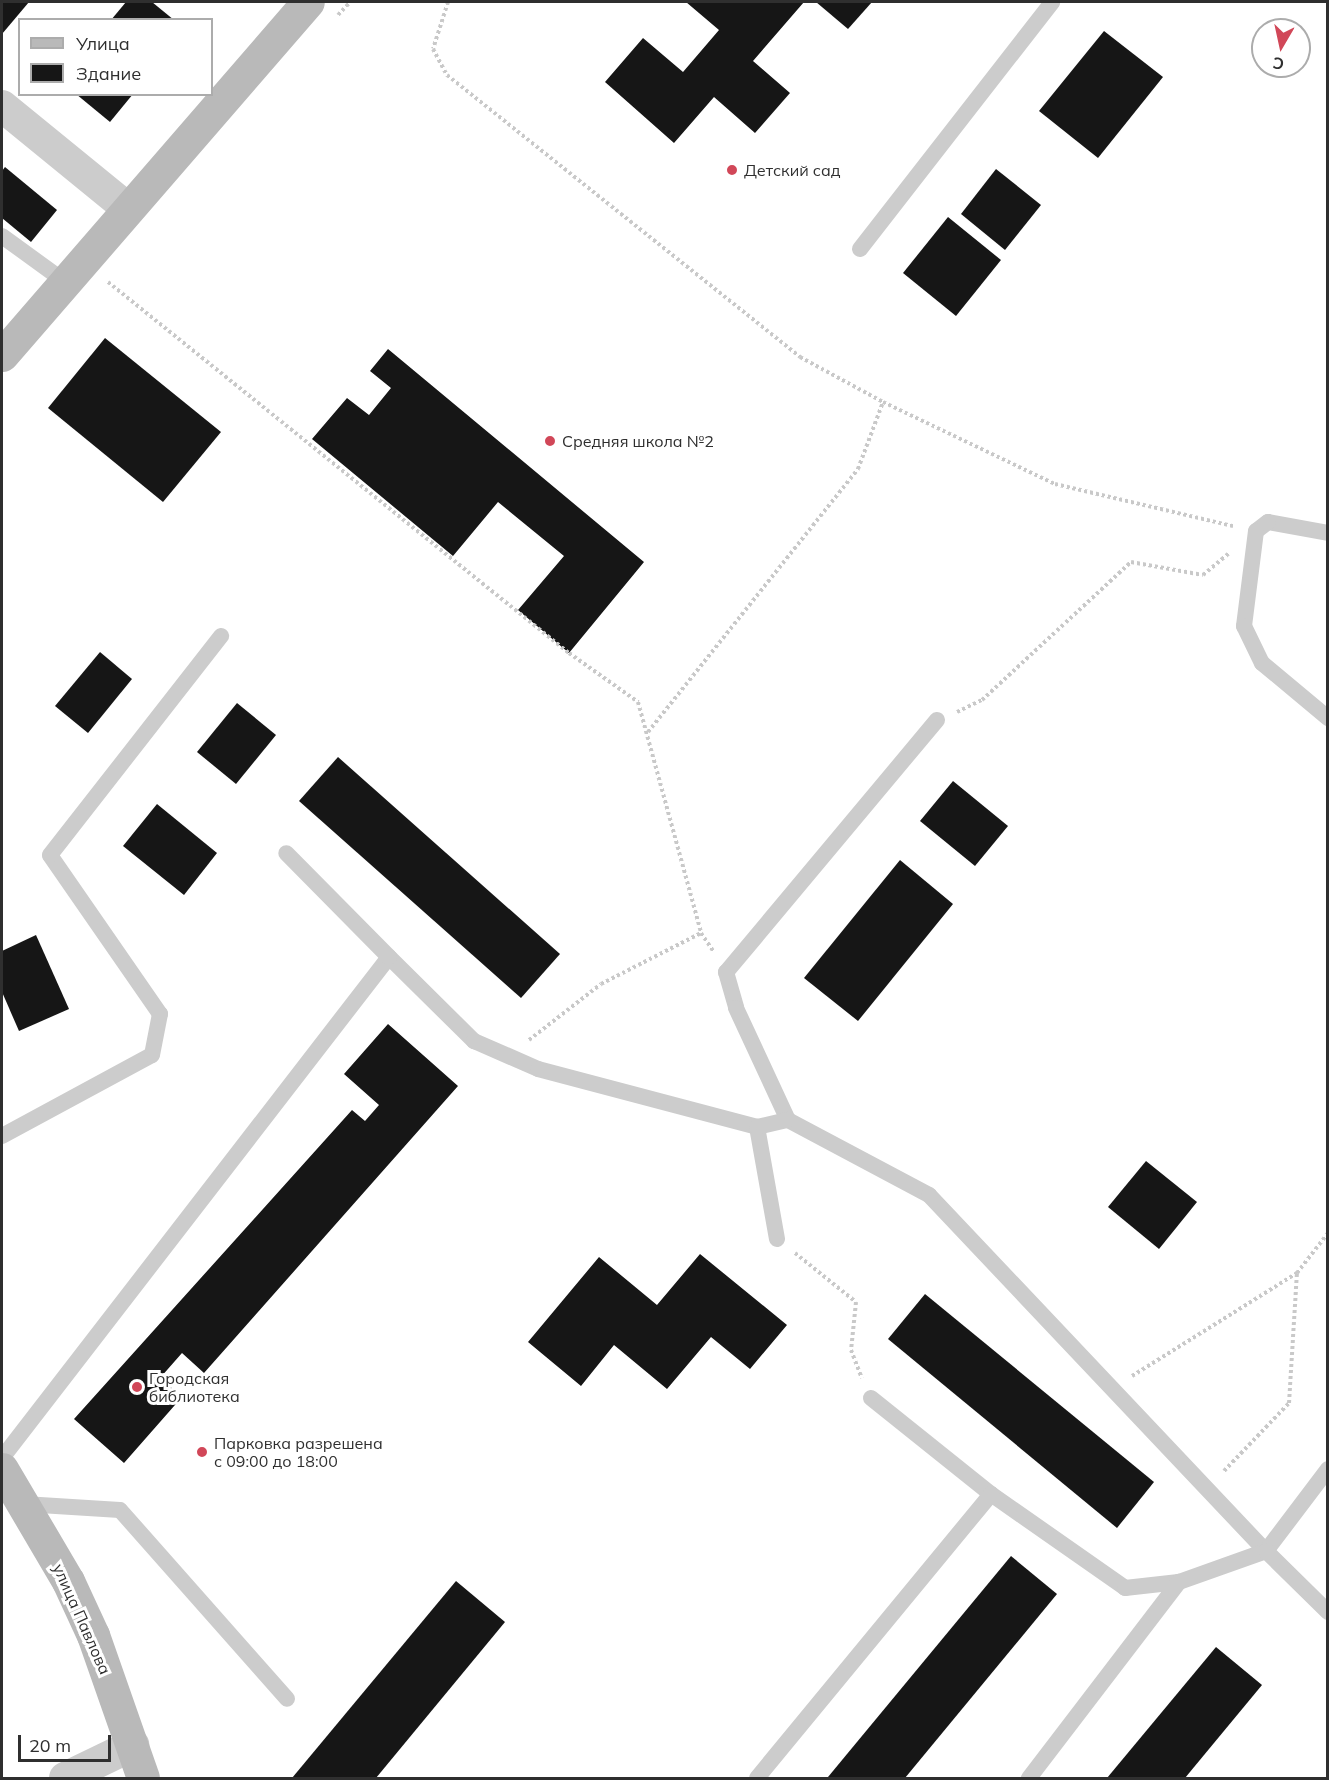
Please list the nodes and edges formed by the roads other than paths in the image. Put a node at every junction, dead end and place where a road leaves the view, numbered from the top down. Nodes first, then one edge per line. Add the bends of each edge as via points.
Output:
1 (308, 2) edge
2 (1052, 2) edge
3 (2, 106) edge
4 (127, 208) junction
5 (2, 236) edge
6 (860, 249) dead end
7 (73, 270) junction
8 (2, 355) edge
9 (1328, 533) edge
10 (221, 636) dead end
11 (1328, 717) edge
12 (937, 720) road end
13 (286, 854) dead end
14 (388, 957) junction
15 (788, 1120) junction
16 (757, 1127) junction
17 (2, 1136) edge
18 (777, 1239) road end
19 (871, 1398) road end
20 (2, 1458) edge
21 (2, 1469) edge
22 (1328, 1469) edge
23 (991, 1494) junction
24 (24, 1504) junction
25 (1266, 1551) junction
26 (1179, 1582) junction
27 (1328, 1612) edge
28 (286, 1699) dead end
29 (133, 1745) junction
30 (65, 1779) edge
31 (143, 1779) edge
32 (757, 1779) edge
33 (1029, 1779) edge

1 - 4 street
2 - 6 lane
3 - 4 street
4 - 7 street
5 - 7 lane
7 - 8 street
9 - 11 lane via 1268,522 1256,531 1244,626 1262,663
10 - 17 lane via 50,855 160,1014 152,1055
12 - 15 lane via 726,972 736,1008
13 - 14 lane
14 - 16 lane via 474,1041 560,1075
14 - 20 lane
15 - 16 lane
15 - 25 lane via 929,1195 1209,1486
16 - 18 lane
19 - 23 lane
21 - 24 street, улица Павлова
22 - 25 lane
23 - 26 lane via 1125,1588
23 - 32 lane
24 - 28 lane via 120,1510
24 - 29 street, улица Павлова via 93,1635
25 - 26 lane
25 - 27 lane
26 - 33 lane
29 - 30 street
29 - 31 street, улица Павлова

